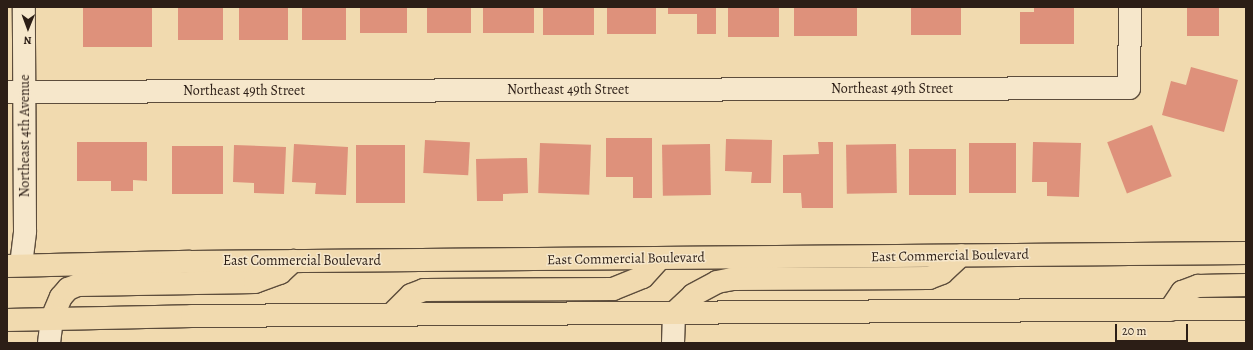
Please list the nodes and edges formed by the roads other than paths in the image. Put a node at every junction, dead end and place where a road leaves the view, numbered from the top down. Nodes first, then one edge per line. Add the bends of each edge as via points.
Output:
1 (24, 7) edge
2 (1130, 7) edge
3 (15, 92) edge
4 (1246, 253) edge
5 (961, 255) junction
6 (659, 259) junction
7 (293, 261) junction
8 (12, 269) edge
9 (1246, 285) edge
10 (1246, 309) edge
11 (1170, 310) junction
12 (674, 313) junction
13 (391, 314) junction
14 (52, 318) junction
15 (7, 320) edge
16 (49, 343) edge
17 (673, 343) edge

1 - 3 street, Northeast 4th Avenue
2 - 3 street, Northeast 49th Street via 1129,88
3 - 8 street, Northeast 4th Avenue via 26,231
4 - 5 main road, East Commercial Boulevard
5 - 6 main road, East Commercial Boulevard
5 - 12 main road via 942,273 929,278 732,279 717,282 693,295
6 - 7 main road, East Commercial Boulevard
6 - 13 main road via 643,277 627,285 613,288 424,290 411,295
7 - 8 main road, East Commercial Boulevard
7 - 14 main road via 280,273 254,282 78,285 68,289 61,297
9 - 11 main road via 1198,286 1182,292
10 - 11 main road
11 - 12 main road
12 - 13 main road
12 - 17 street
13 - 14 main road
14 - 15 main road
14 - 16 street

